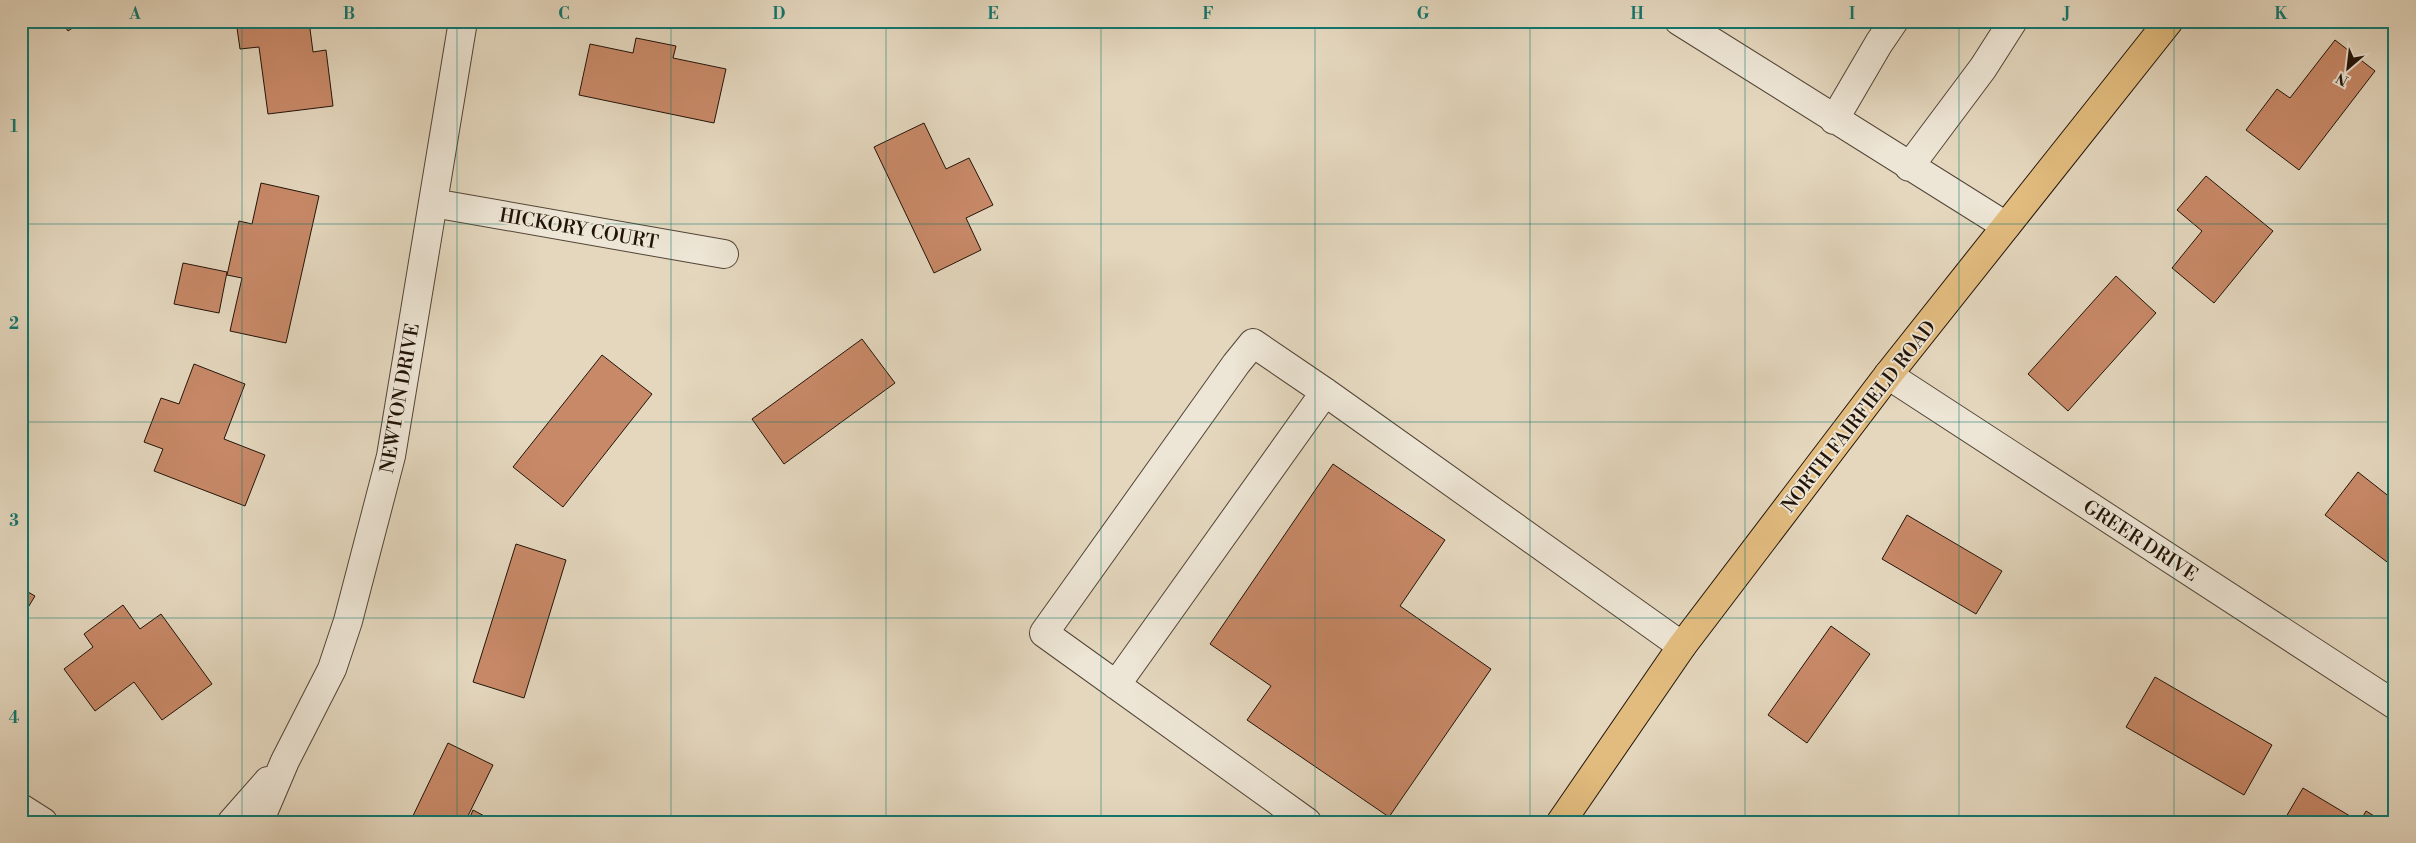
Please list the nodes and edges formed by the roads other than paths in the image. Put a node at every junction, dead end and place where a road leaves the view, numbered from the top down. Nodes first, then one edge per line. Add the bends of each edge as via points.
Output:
1 (463, 21) edge
2 (1679, 21) edge
3 (1894, 21) edge
4 (2013, 21) edge
5 (2164, 23) edge
6 (1834, 120) junction
7 (1909, 167) junction
8 (433, 203) junction
9 (2006, 226) junction
10 (724, 254) dead end
11 (1888, 375) junction
12 (1325, 392) junction
13 (1682, 646) junction
14 (1116, 685) junction
15 (2395, 705) edge
16 (285, 761) junction
17 (21, 808) edge
18 (43, 822) edge
19 (232, 822) edge
20 (259, 822) edge
21 (1307, 822) edge
22 (1561, 822) edge

1 - 8 street, NEWTON DRIVE
2 - 6 street
3 - 6 street
4 - 7 street via 1983,68
5 - 9 main road, NORTH FAIRFIELD ROAD
6 - 7 street
7 - 9 street
8 - 10 street, HICKORY COURT
8 - 16 street, NEWTON DRIVE via 391,456 348,621 332,669
9 - 11 main road, NORTH FAIRFIELD ROAD
11 - 13 main road, NORTH FAIRFIELD ROAD
11 - 15 street, GREER DRIVE
12 - 13 street
12 - 14 street
12 - 14 street via 1253,344 1044,633
13 - 22 main road, NORTH FAIRFIELD ROAD
14 - 21 street
16 - 19 street, NEWTON DRIVE
16 - 20 street, NEWTON DRIVE
17 - 18 street

